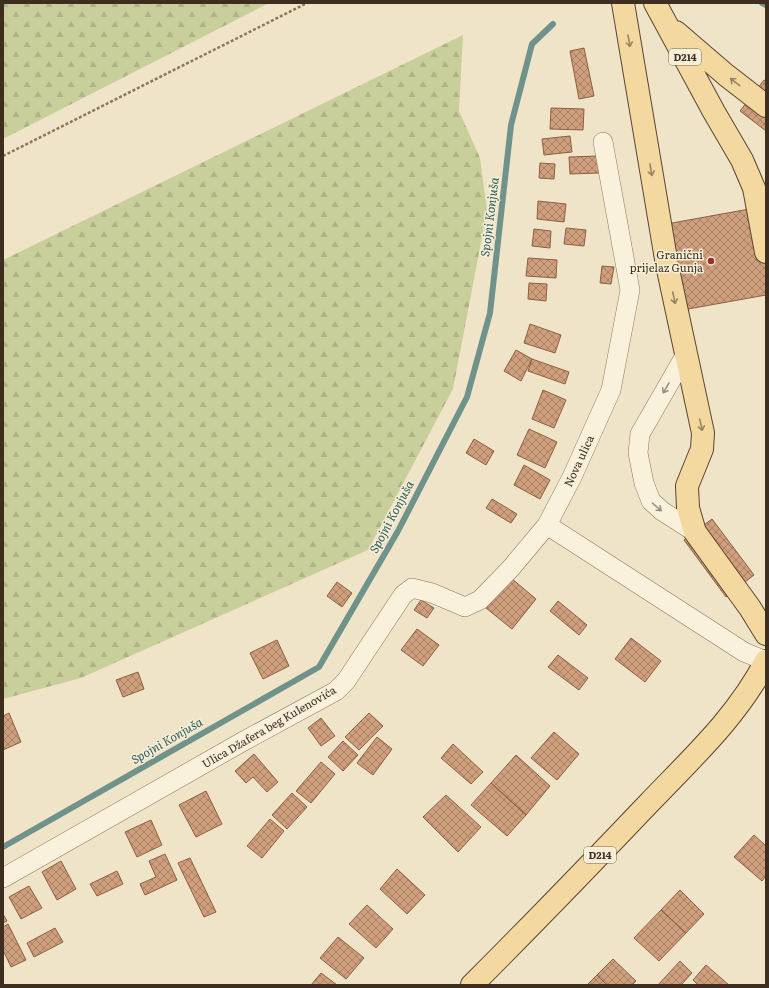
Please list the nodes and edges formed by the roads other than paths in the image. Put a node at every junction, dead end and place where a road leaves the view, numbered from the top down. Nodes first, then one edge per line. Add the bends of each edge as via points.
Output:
1 (623, 3) edge
2 (655, 3) edge
3 (667, 25) junction
4 (766, 106) edge
5 (603, 142) dead end
6 (766, 252) edge
7 (686, 354) junction
8 (547, 525) junction
9 (695, 532) junction
10 (766, 634) edge
11 (766, 661) edge
12 (766, 690) edge
13 (725, 722) junction
14 (3, 878) edge
15 (472, 985) edge

1 -> 7 main road via 667,265
2 - 3 main road, D214
4 -> 3 main road
3 - 6 main road, D214 via 742,160 754,188
5 - 8 street, Nova ulica via 630,290 611,390 572,477
7 -> 9 main road via 703,433 702,449 687,486 688,508
7 -> 9 street via 640,434 638,453 644,483 651,501
8 - 11 street via 744,652
8 - 14 street, Ulica Džafera beg Kulenovića via 480,600 465,607 432,593 412,588 403,595 346,681 336,691
9 - 10 main road
11 - 13 main road, D214
12 - 13 main road
13 - 15 main road, D214

